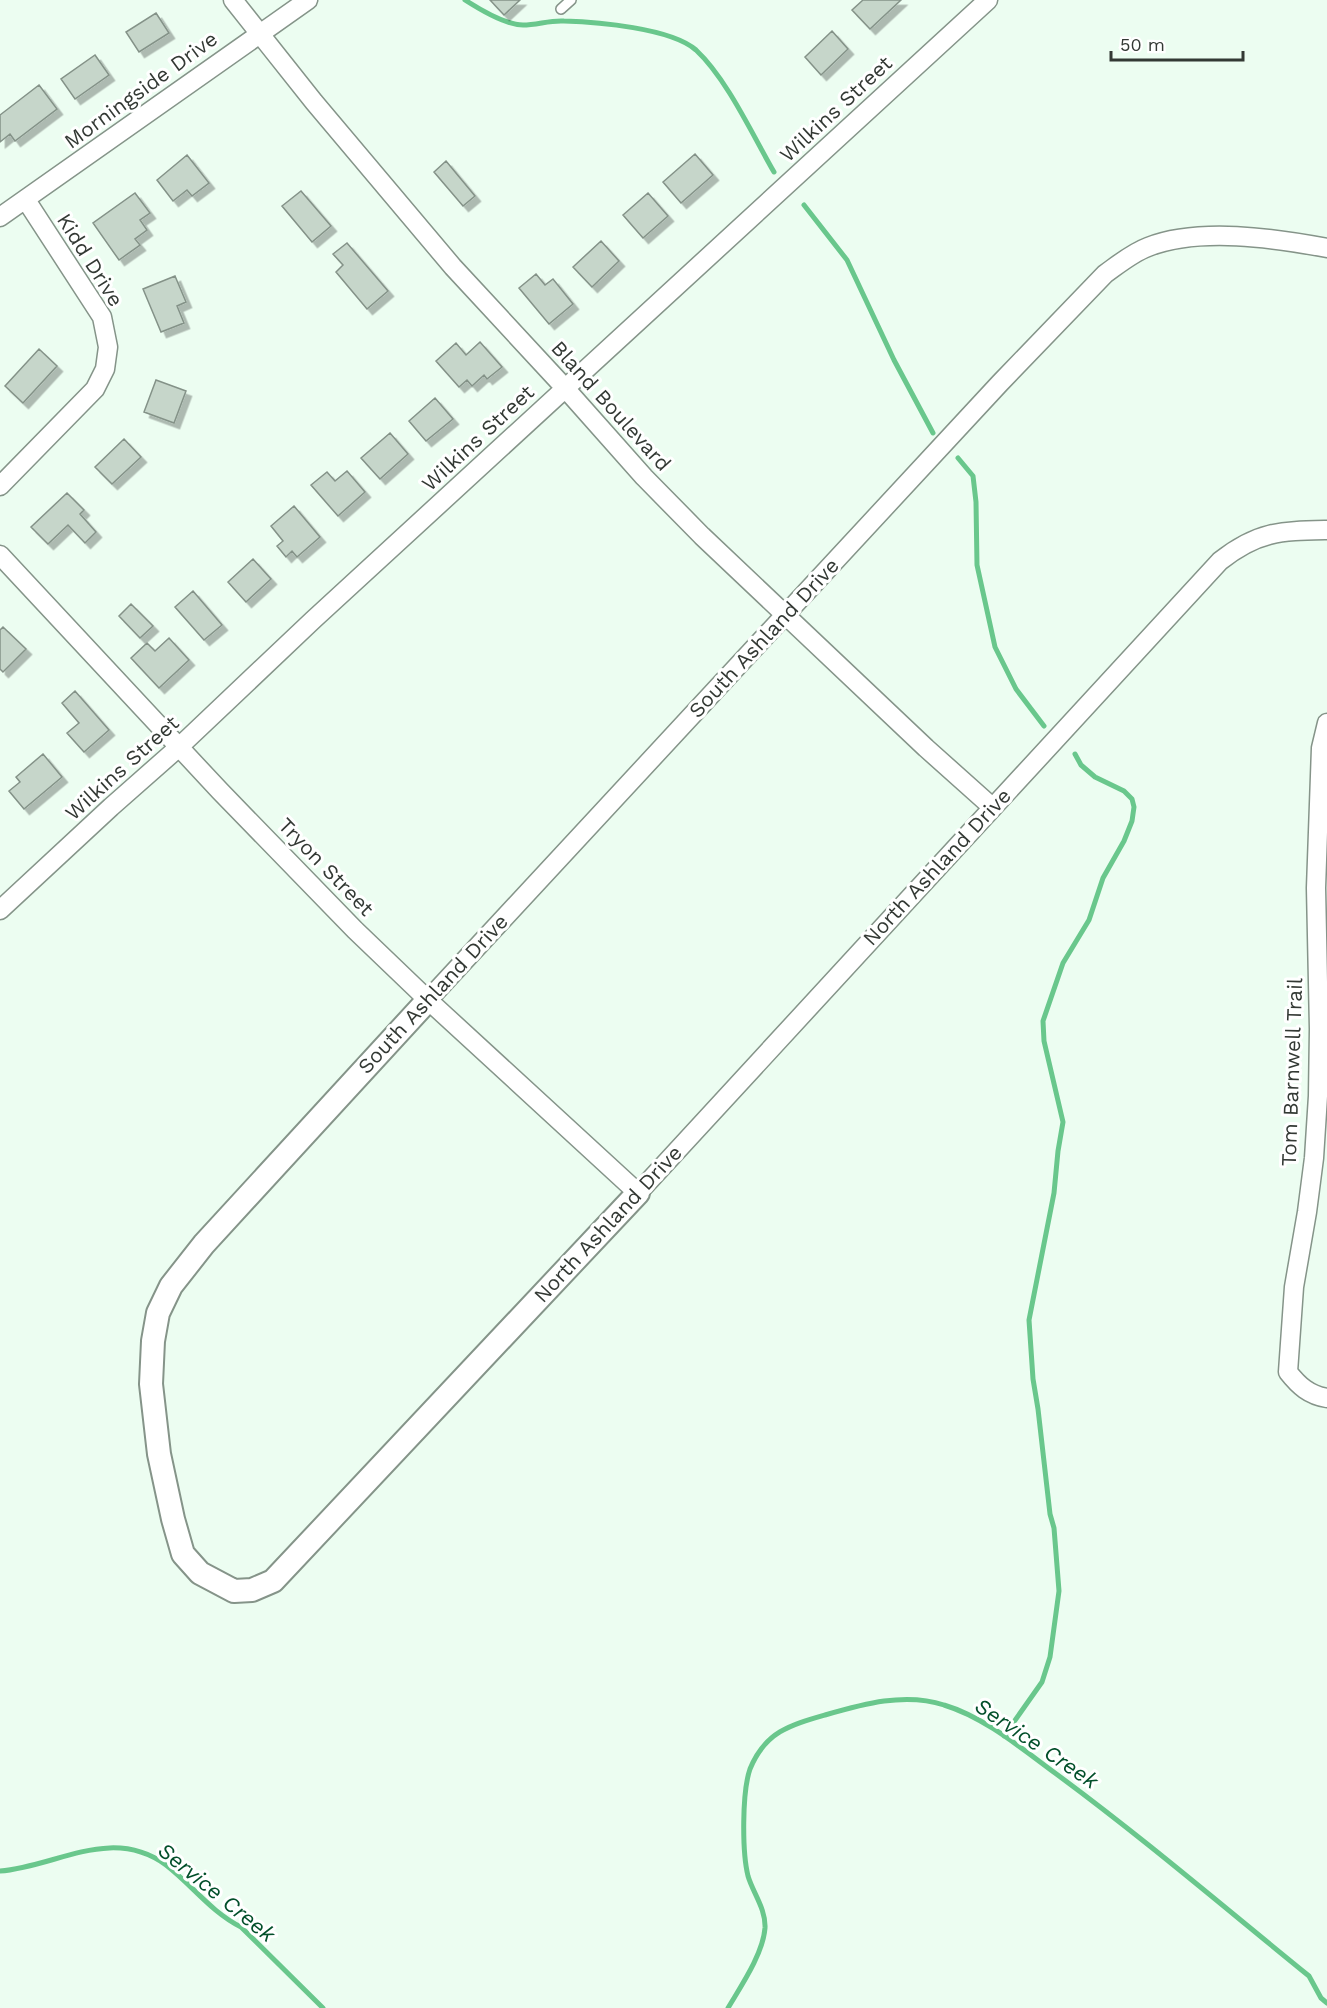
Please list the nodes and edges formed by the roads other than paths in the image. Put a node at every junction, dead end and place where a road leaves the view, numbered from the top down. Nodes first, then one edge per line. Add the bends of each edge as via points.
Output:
1 (233, 0) edge
2 (308, 0) edge
3 (571, 0) edge
4 (988, 0) edge
5 (561, 9) dead end
6 (260, 33) junction
7 (26, 200) junction
8 (0, 217) edge
9 (1327, 248) edge
10 (565, 388) junction
11 (0, 486) edge
12 (1327, 530) edge
13 (0, 555) edge
14 (786, 615) junction
15 (1327, 723) edge
16 (179, 747) junction
17 (992, 807) junction
18 (0, 910) edge
19 (428, 1000) junction
20 (268, 1174) joint
21 (638, 1193) junction
22 (1327, 1398) edge

1 - 6 street, Bland Boulevard
2 - 6 street, Morningside Drive
3 - 5 lane
4 - 10 street, Wilkins Street
6 - 7 street, Morningside Drive
6 - 10 street, Bland Boulevard via 453,267
7 - 8 street, Morningside Drive
7 - 11 street, Kidd Drive via 102,317 108,347 105,369 95,389
9 - 14 street, South Ashland Drive via 1234,236 1195,236 1155,245 1125,259 1105,274 1000,383
10 - 14 street, Bland Boulevard via 644,477
10 - 16 street, Wilkins Street
12 - 17 street, North Ashland Drive via 1276,532 1237,548 1221,561
13 - 16 street, Tryon Street
14 - 17 street, Bland Boulevard
14 - 19 street, South Ashland Drive
15 - 22 street, Tom Barnwell Trail via 1321,748 1316,888 1318,1096 1314,1158 1294,1287 1288,1372 1309,1393
16 - 18 street, Wilkins Street
16 - 19 street, Tryon Street via 347,922
17 - 21 street, North Ashland Drive
19 - 20 street, South Ashland Drive
19 - 21 street, Tryon Street
20 - 21 street, North Ashland Drive via 171,1286 158,1313 153,1341 151,1384 159,1454 183,1554 200,1573 234,1591 252,1590 273,1581

